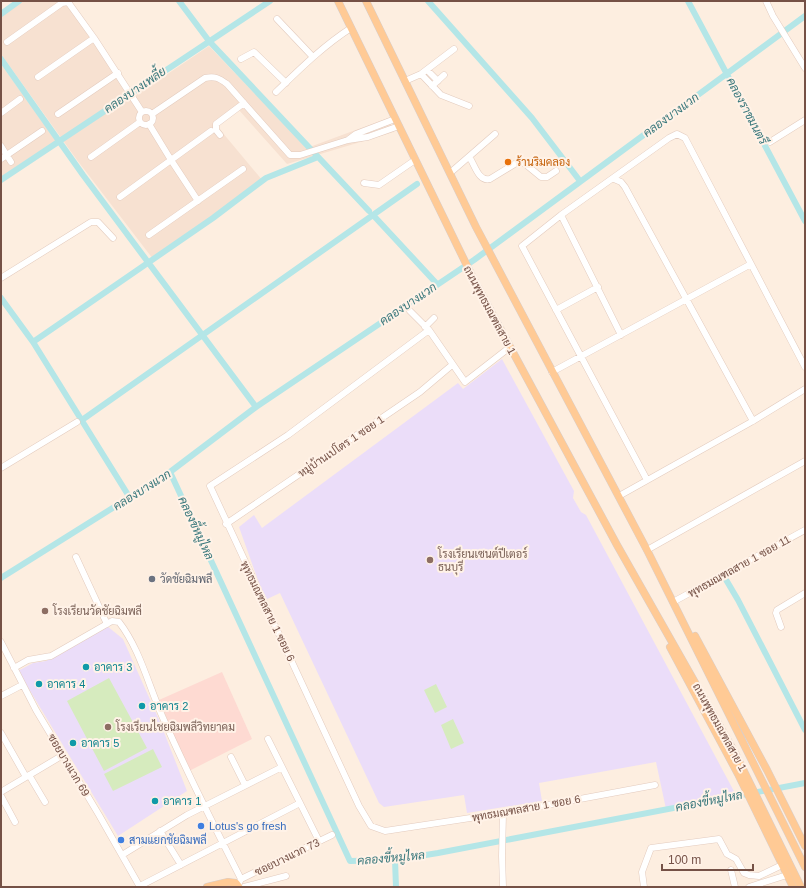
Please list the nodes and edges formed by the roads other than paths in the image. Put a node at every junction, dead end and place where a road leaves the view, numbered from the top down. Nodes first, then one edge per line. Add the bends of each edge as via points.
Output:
1 (338, 1) edge
2 (366, 1) edge
3 (766, 1) edge
4 (277, 19) dead end
5 (351, 28) junction
6 (94, 38) junction
7 (7, 42) dead end
8 (454, 49) dead end
9 (313, 57) junction
10 (241, 60) dead end
11 (805, 68) edge
12 (427, 70) junction
13 (118, 73) junction
14 (420, 74) junction
15 (444, 74) dead end
16 (38, 77) dead end
17 (404, 81) junction
18 (438, 81) junction
19 (286, 83) junction
20 (432, 86) junction
21 (276, 92) dead end
22 (20, 99) dead end
23 (244, 103) junction
24 (469, 106) dead end
25 (142, 112) junction
26 (1, 113) edge
27 (58, 114) dead end
28 (152, 114) junction
29 (805, 120) edge
30 (140, 122) junction
31 (397, 123) junction
32 (150, 124) junction
33 (42, 131) dead end
34 (211, 131) dead end
35 (495, 134) dead end
36 (220, 135) dead end
37 (770, 142) dead end
38 (1, 146) edge
39 (7, 155) junction
40 (91, 157) dead end
41 (470, 158) junction
42 (1, 159) edge
43 (171, 160) junction
44 (415, 160) junction
45 (11, 162) dead end
46 (244, 169) dead end
47 (556, 171) dead end
48 (450, 173) junction
49 (614, 179) junction
50 (364, 183) dead end
51 (120, 197) dead end
52 (198, 201) junction
53 (561, 215) junction
54 (149, 235) dead end
55 (113, 238) dead end
56 (751, 264) junction
57 (1, 278) edge
58 (598, 287) junction
59 (687, 299) junction
60 (556, 310) junction
61 (410, 311) dead end
62 (434, 318) dead end
63 (427, 328) junction
64 (621, 335) junction
65 (510, 347) junction
66 (582, 357) junction
67 (452, 365) junction
68 (805, 367) edge
69 (552, 372) junction
70 (805, 390) edge
71 (753, 421) junction
72 (77, 422) dead end
73 (805, 461) edge
74 (1, 468) edge
75 (647, 480) junction
76 (619, 496) junction
77 (226, 524) junction
78 (805, 530) edge
79 (647, 550) junction
80 (76, 557) dead end
81 (805, 593) edge
82 (673, 602) junction
83 (655, 612) junction
84 (107, 624) junction
85 (781, 626) dead end
86 (1, 642) edge
87 (14, 668) junction
88 (22, 685) junction
89 (1, 696) edge
90 (1, 733) edge
91 (268, 739) dead end
92 (62, 755) junction
93 (231, 757) dead end
94 (282, 767) junction
95 (27, 776) junction
96 (245, 785) junction
97 (655, 786) dead end
98 (1, 792) edge
99 (1, 796) edge
100 (45, 802) dead end
101 (300, 803) junction
102 (205, 805) junction
103 (503, 813) junction
104 (15, 822) dead end
105 (160, 831) junction
106 (332, 835) dead end
107 (319, 841) junction
108 (223, 843) junction
109 (805, 846) edge
110 (122, 855) junction
111 (181, 865) junction
112 (782, 865) junction
113 (805, 867) edge
114 (731, 870) dead end
115 (787, 875) junction
116 (286, 876) dead end
117 (241, 884) edge
118 (140, 887) edge
119 (206, 887) edge
120 (503, 887) edge
121 (644, 887) edge
122 (735, 887) edge
123 (749, 887) edge
124 (793, 887) edge
125 (802, 887) edge

1 - 5 main road, ถนนพุทธมณฑลสาย 1
2 - 17 main road, ถนนพุทธมณฑลสาย 1
3 - 11 street
4 - 9 street
5 - 9 street
5 - 31 main road, ถนนพุทธมณฑลสาย 1
6 - 7 street via 70,4 65,2
6 - 13 street
6 - 16 street
8 - 12 street
9 - 19 street
10 - 19 street via 254,52
12 - 14 street
12 - 18 street
13 - 25 street
13 - 27 street
14 - 17 street
14 - 20 street
15 - 18 street
17 - 48 main road, ถนนพุทธมณฑลสาย 1
18 - 20 street
19 - 21 street
20 - 24 street via 446,98
22 - 26 street
23 - 28 street via 220,78 213,77 205,78
23 - 31 street via 290,155 294,156 348,140 368,137
23 - 36 street via 216,124 216,130
25 - 28 street
25 - 30 street
28 - 32 street
29 - 37 street
30 - 32 street via 144,125
30 - 40 street
31 - 44 main road, ถนนพุทธมณฑลสาย 1
32 - 43 street
33 - 39 street
34 - 43 street
35 - 41 street
38 - 39 street
39 - 42 street
39 - 45 street
41 - 47 street via 481,178 486,180 518,162 524,163 541,177 547,177
41 - 48 street
43 - 51 street
43 - 52 street
44 - 50 street via 379,185
44 - 65 main road, ถนนพุทธมณฑลสาย 1
46 - 52 street
48 - 69 main road, ถนนพุทธมณฑลสาย 1
49 - 53 street via 606,182
49 - 56 street via 669,138 677,134 683,136
49 - 59 street via 622,182
52 - 54 street
53 - 58 street
53 - 60 street via 522,246
55 - 57 street via 98,222 91,222
56 - 59 street
56 - 68 street
58 - 60 street
58 - 64 street
59 - 64 street
59 - 71 street
60 - 66 street
61 - 63 street
62 - 63 street
63 - 67 street
63 - 77 street, พุทธมณฑลสาย 1 ซอย 6 via 288,435 210,486
64 - 66 street
65 - 67 street via 465,382
65 - 83 main road, ถนนพุทธมณฑลสาย 1
66 - 69 street
66 - 75 street
67 - 77 street, หมู่บ้านเปโตร 1 ซอย 1 via 420,392
69 - 76 main road, ถนนพุทธมณฑลสาย 1
70 - 71 street
71 - 75 street
72 - 74 street
73 - 79 street
75 - 76 street
76 - 79 main road, ถนนพุทธมณฑลสาย 1
77 - 103 street, พุทธมณฑลสาย 1 ซอย 6 via 308,692 359,806 371,826 385,831
78 - 82 street, พุทธมณฑลสาย 1 ซอย 11
79 - 82 main road, ถนนพุทธมณฑลสาย 1
80 - 84 street
81 - 85 street via 777,610
82 - 109 main road, ถนนพุทธมณฑลสาย 1 via 700,646
82 - 113 main road, ถนนพุทธมณฑลสาย 1
83 - 112 main road, ถนนพุทธมณฑลสาย 1 via 676,660 738,774
83 - 125 main road, ถนนพุทธมณฑลสาย 1 via 752,784
84 - 87 street via 51,656 28,660
84 - 102 street via 117,620 123,627 148,676 158,707 186,771
86 - 87 street, ซอยบางแวก 69
87 - 88 street, ซอยบางแวก 69
88 - 89 street
88 - 92 street, ซอยบางแวก 69
90 - 95 street
91 - 94 street
92 - 95 street
92 - 110 street, ซอยบางแวก 69
93 - 96 street
94 - 96 street
94 - 101 street
95 - 98 street
95 - 100 street
96 - 102 street
97 - 103 street, พุทธมณฑลสาย 1 ซอย 6
99 - 104 street
101 - 107 street
101 - 108 street
102 - 105 street
102 - 108 street
103 - 120 street
105 - 110 street
105 - 111 street
106 - 107 street, ซอยบางแวก 73
107 - 117 street, ซอยบางแวก 73
108 - 111 street
108 - 117 street
110 - 118 street, ซอยบางแวก 69
111 - 118 street
112 - 115 main road, ถนนพุทธมณฑลสาย 1
112 - 121 street via 759,876 748,875 736,859 727,854 719,839 651,848 642,872
114 - 122 street
115 - 123 street
115 - 124 main road, ถนนพุทธมณฑลสาย 1
116 - 117 street
117 - 119 main road via 228,882

